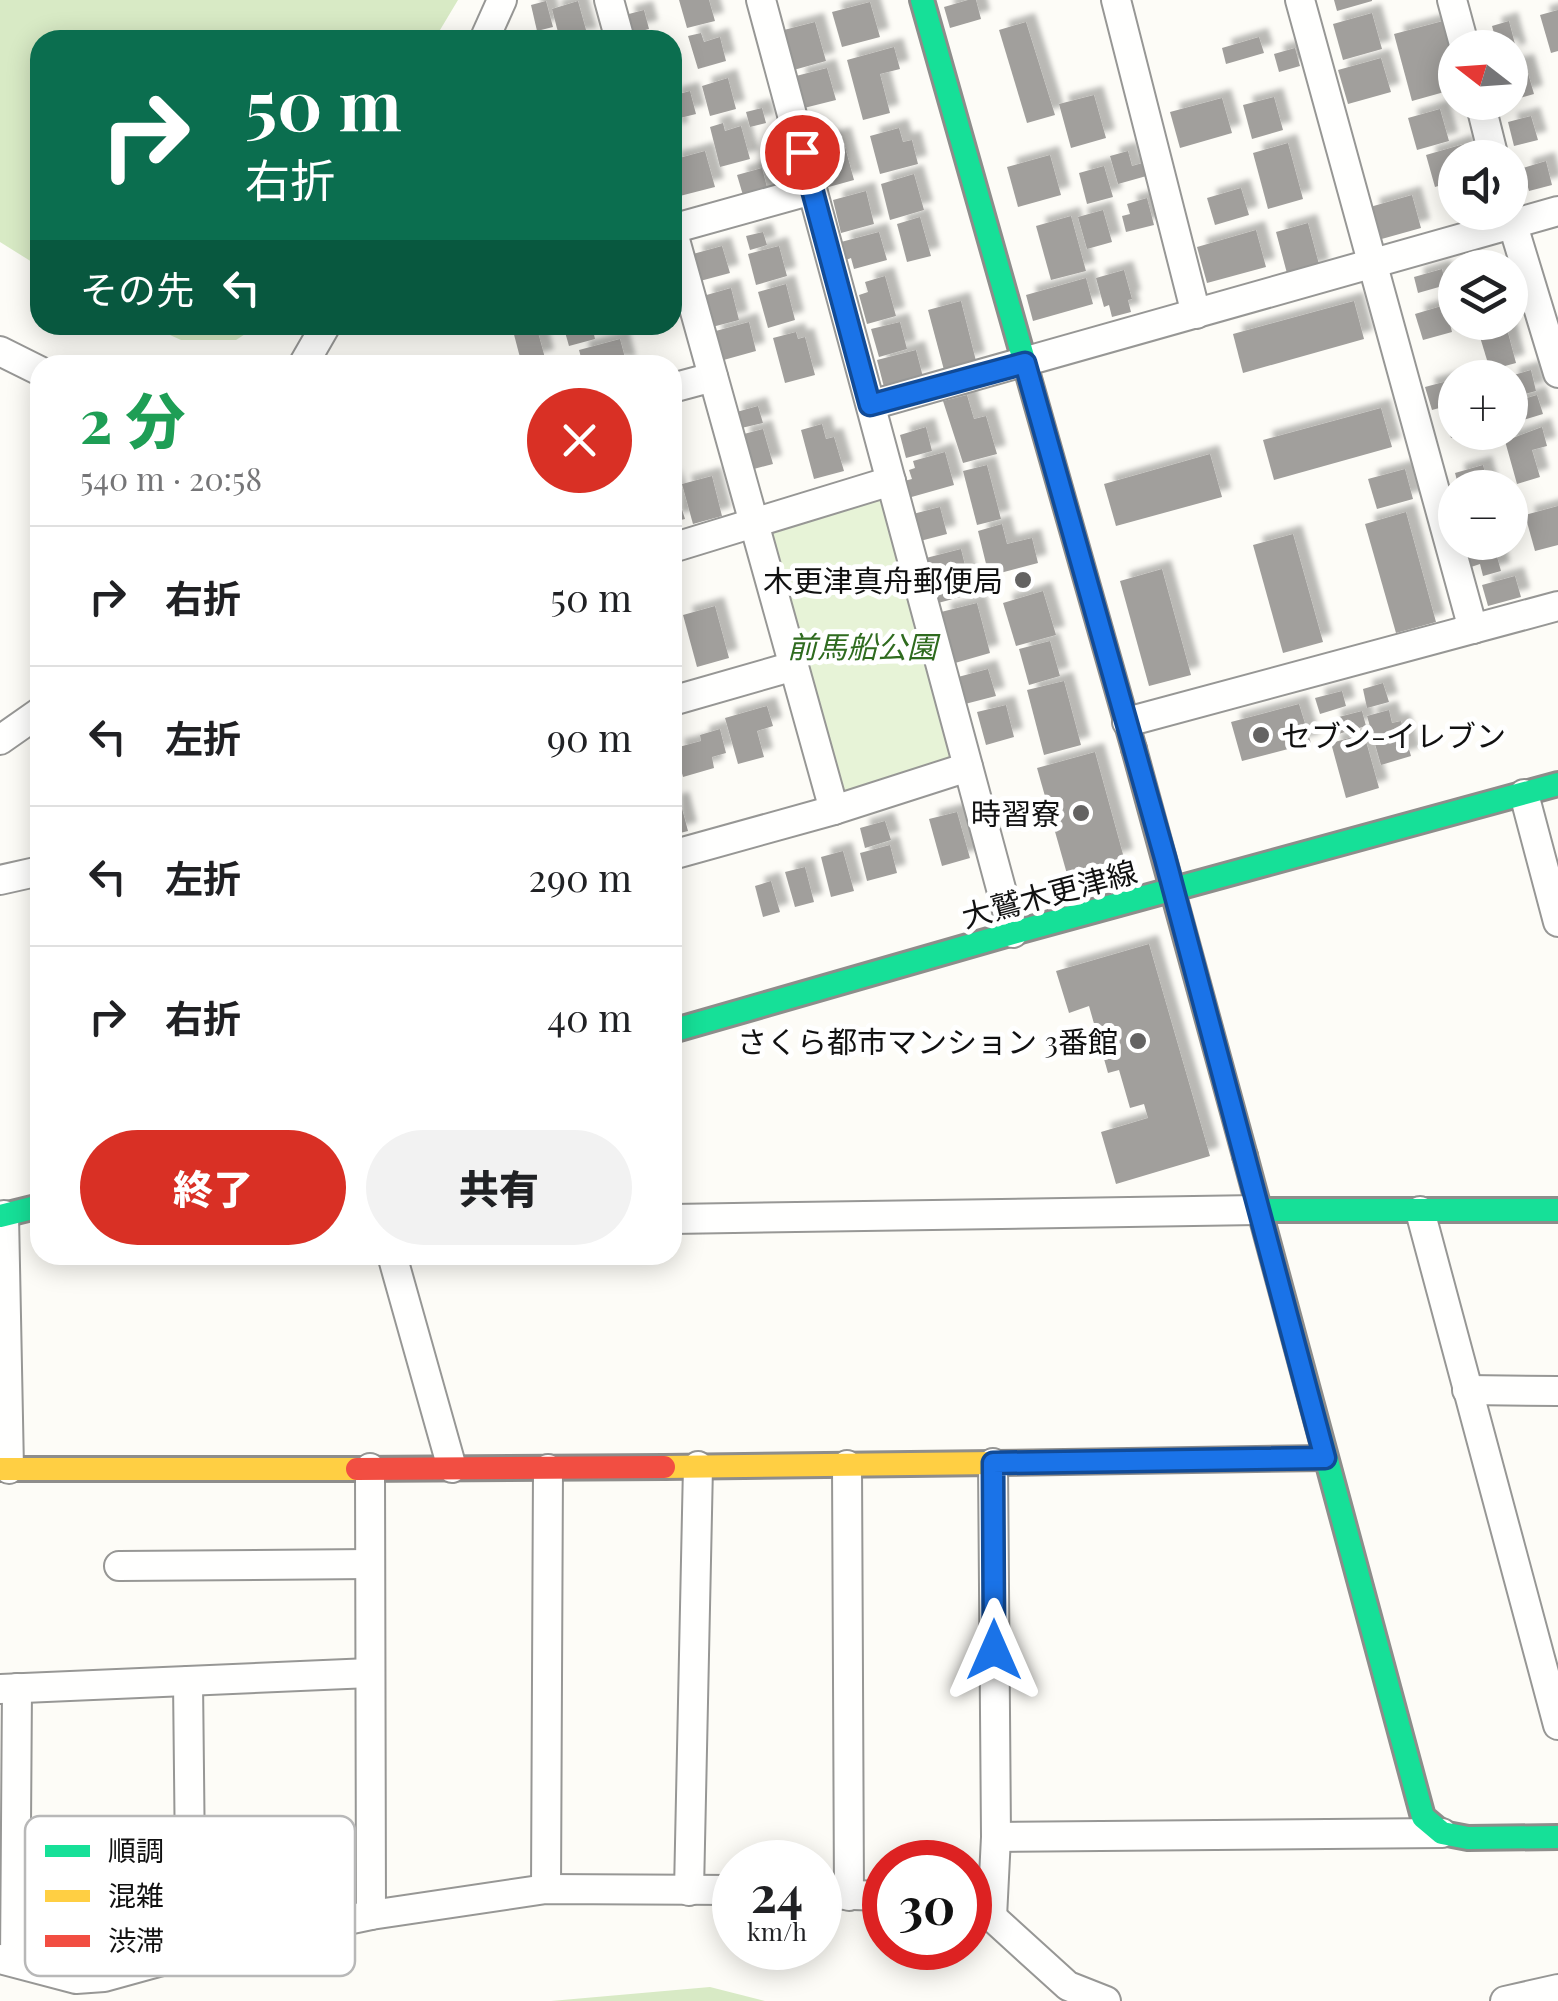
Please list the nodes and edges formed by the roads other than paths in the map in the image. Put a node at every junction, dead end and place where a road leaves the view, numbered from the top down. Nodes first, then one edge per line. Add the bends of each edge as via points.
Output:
1 (502, 0) edge
2 (608, 0) edge
3 (761, 0) edge
4 (922, 0) edge
5 (1116, 0) edge
6 (1300, 0) edge
7 (1452, 0) edge
8 (488, 30) edge
9 (617, 30) edge
10 (1460, 30) edge
11 (812, 190) junction
12 (1558, 211) edge
13 (1528, 215) edge
14 (682, 226) edge
15 (1473, 230) edge
16 (1515, 230) edge
17 (1370, 263) junction
18 (682, 264) edge
19 (1196, 314) junction
20 (0, 351) edge
21 (1025, 363) junction
22 (30, 366) edge
23 (1558, 374) edge
24 (714, 377) junction
25 (682, 385) edge
26 (870, 405) junction
27 (891, 481) junction
28 (754, 524) junction
29 (682, 545) edge
30 (1558, 606) edge
31 (1473, 629) junction
32 (794, 666) junction
33 (682, 697) edge
34 (30, 714) edge
35 (1126, 722) junction
36 (0, 740) edge
37 (968, 766) junction
38 (1558, 784) edge
39 (1524, 794) junction
40 (834, 810) junction
41 (682, 853) edge
42 (30, 873) edge
43 (0, 880) edge
44 (1174, 890) junction
45 (1558, 922) edge
46 (1013, 933) junction
47 (682, 1028) edge
48 (30, 1208) edge
49 (1258, 1210) junction
50 (1558, 1210) edge
51 (1420, 1212) junction
52 (1, 1215) edge
53 (682, 1219) edge
54 (398, 1265) edge
55 (1467, 1390) junction
56 (1558, 1391) edge
57 (1325, 1458) junction
58 (993, 1463) junction
59 (698, 1466) junction
60 (847, 1466) junction
61 (370, 1468) junction
62 (452, 1468) junction
63 (4, 1469) edge
64 (548, 1469) junction
65 (370, 1564) junction
66 (119, 1566) dead end
67 (1529, 1611) junction
68 (1558, 1612) edge
69 (370, 1674) junction
70 (188, 1681) junction
71 (8, 1688) edge
72 (1558, 1725) edge
73 (189, 1816) edge
74 (1442, 1833) junction
75 (1558, 1837) edge
76 (996, 1838) junction
77 (992, 1858) edge
78 (546, 1889) junction
79 (712, 1890) edge
80 (689, 1891) junction
81 (842, 1896) edge
82 (849, 1896) junction
83 (862, 1896) edge
84 (372, 1915) junction
85 (355, 1919) edge
86 (992, 1923) edge
87 (8, 1960) edge
88 (68, 1976) edge
89 (108, 1976) edge
90 (1558, 1989) edge
91 (1106, 2001) edge
92 (1505, 2001) edge

1 - 8 street
2 - 9 street
3 - 11 street
4 - 21 street
5 - 19 street
6 - 17 street
7 - 10 street
11 - 14 street
11 - 26 street
12 - 13 street
15 - 17 street
16 - 23 street
17 - 19 street
17 - 31 street
18 - 24 street
19 - 21 street
20 - 22 street
21 - 26 street
21 - 35 street
24 - 25 street
24 - 28 street
26 - 27 street
27 - 28 street
27 - 37 street
28 - 29 street
28 - 32 street
30 - 31 street
31 - 35 street
32 - 33 street
32 - 40 street
34 - 36 street
35 - 44 street
37 - 40 street
37 - 46 street
38 - 39 street, 大鷲木更津線
39 - 44 street, 大鷲木更津線
39 - 45 street
40 - 41 street
42 - 43 street
44 - 46 street, 大鷲木更津線
44 - 49 street
46 - 47 street, 大鷲木更津線
48 - 52 street
49 - 51 street
49 - 53 street
49 - 57 street
50 - 51 street
51 - 55 street
52 - 63 street
54 - 62 street
55 - 56 street
55 - 67 street
57 - 58 street
57 - 74 street via 1423,1817
58 - 60 street
58 - 76 street
59 - 60 street
59 - 64 street
59 - 80 street
60 - 82 street
61 - 62 street
61 - 63 street
61 - 65 street
62 - 64 street
64 - 78 street
65 - 66 street
65 - 69 street
67 - 68 street
67 - 72 street
69 - 70 street
69 - 84 street
70 - 71 street
70 - 73 street
71 - 87 street
74 - 75 street
74 - 76 street
76 - 77 street
78 - 80 street
78 - 84 street
79 - 80 street
81 - 82 street
82 - 83 street
84 - 85 street
86 - 91 street via 1068,1986
88 - 89 street
90 - 92 street

